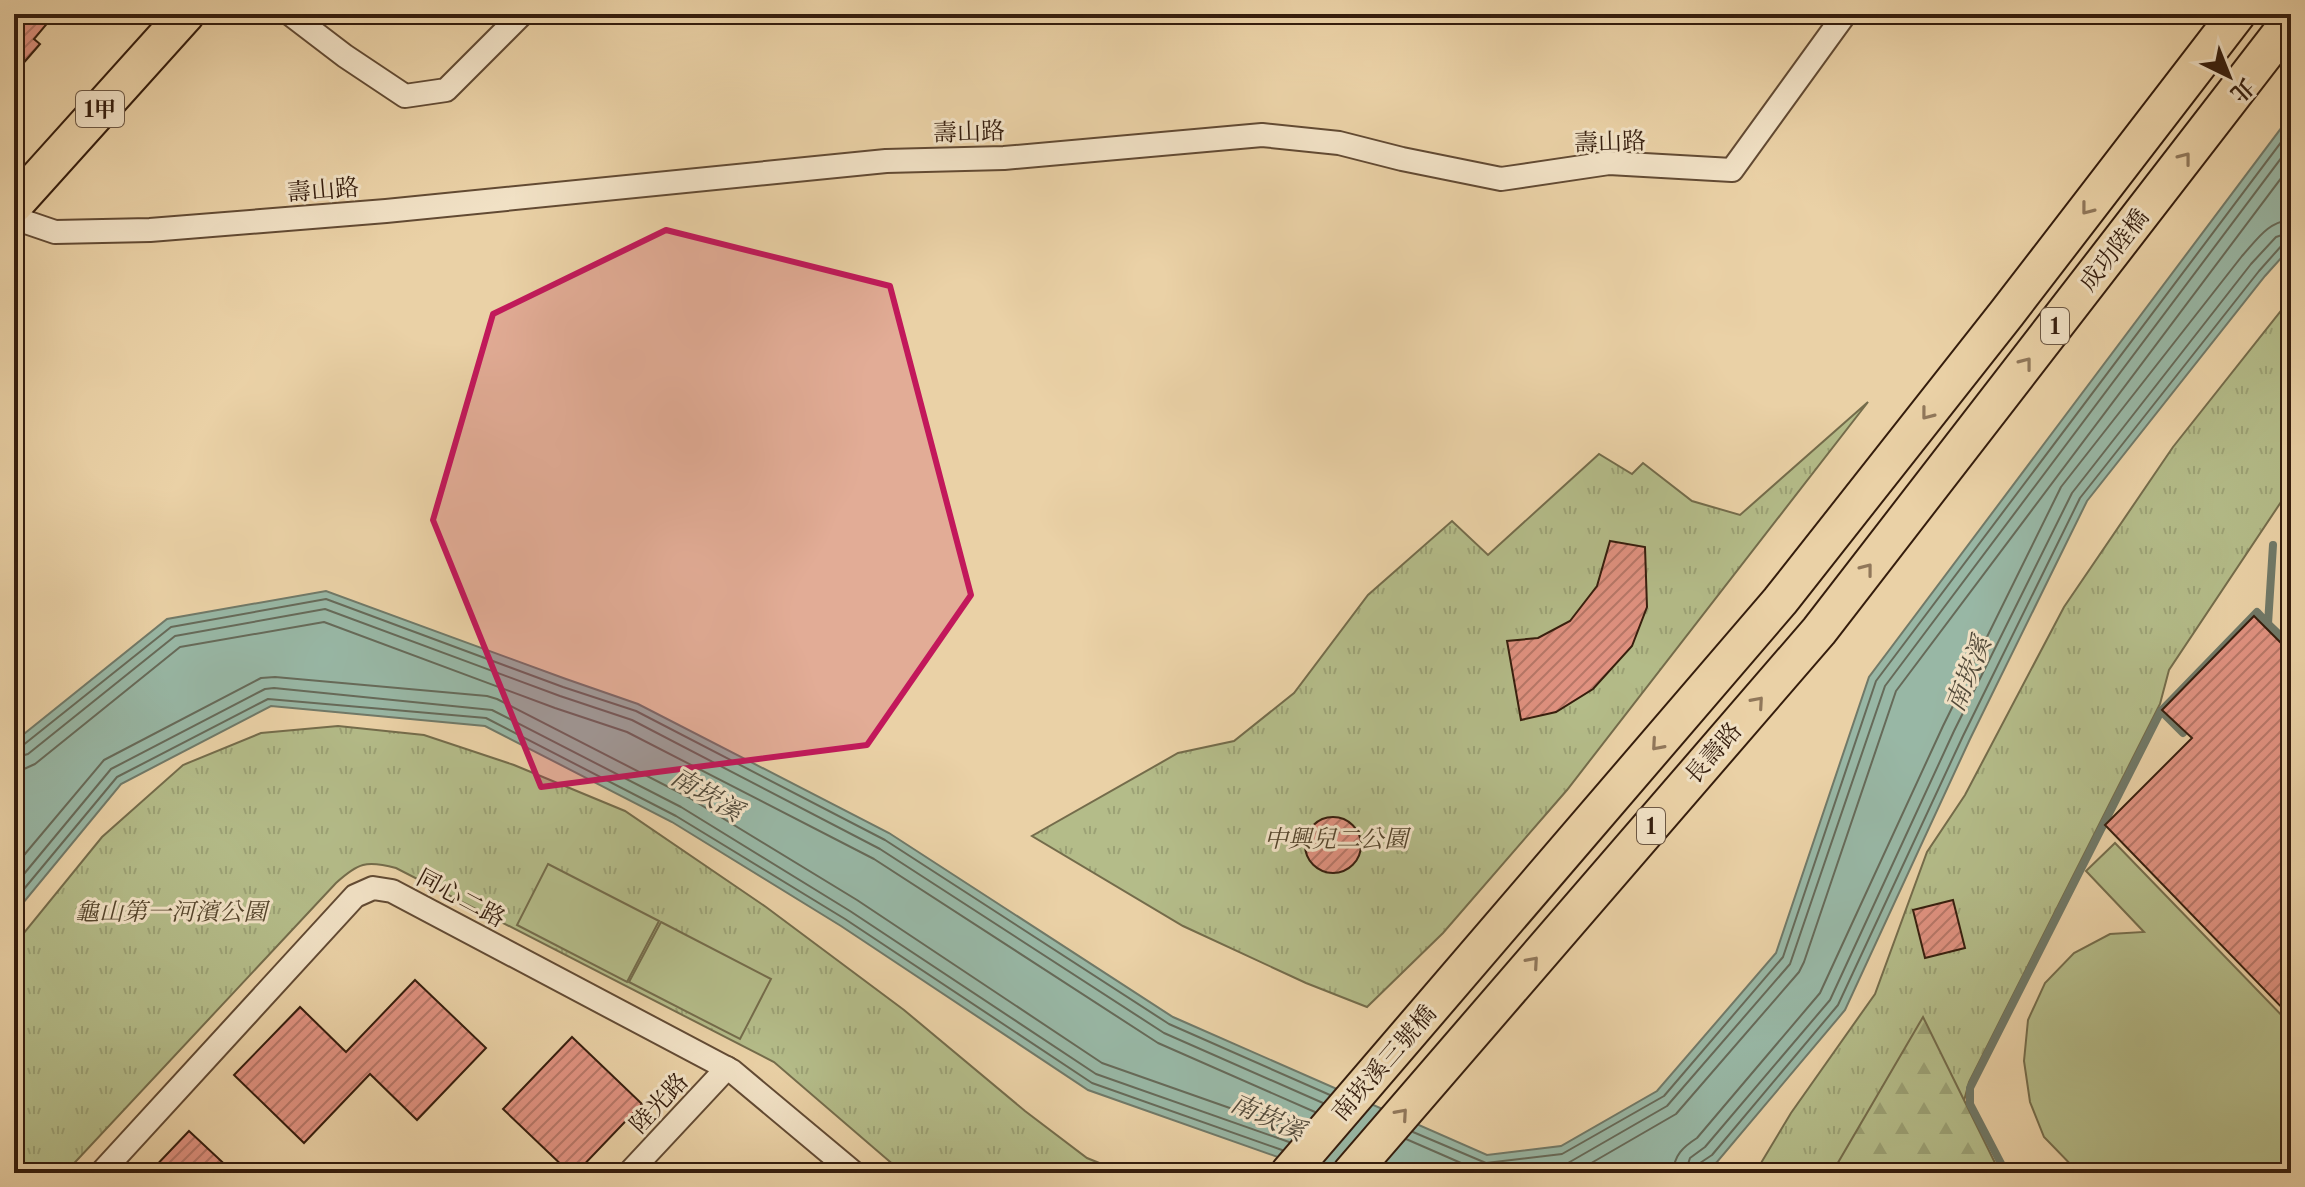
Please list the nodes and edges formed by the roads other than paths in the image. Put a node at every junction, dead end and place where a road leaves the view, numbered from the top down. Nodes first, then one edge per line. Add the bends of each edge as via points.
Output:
1 (186, 14) edge
2 (290, 14) edge
3 (522, 14) edge
4 (1845, 14) edge
5 (2237, 14) edge
6 (2291, 20) edge
7 (14, 205) edge
8 (14, 218) edge
9 (1780, 601) joint
10 (1819, 631) joint
11 (1447, 989) joint
12 (1482, 1021) joint
13 (729, 1070) junction
14 (101, 1173) edge
15 (629, 1173) edge
16 (637, 1173) edge
17 (854, 1173) edge
18 (1289, 1173) edge
19 (1351, 1173) edge

1 - 7 main road, 1甲
2 - 3 street via 405,96 446,90
4 - 8 street, 壽山路 via 1732,170 1609,163 1501,179 1339,143 1262,135 1004,158 886,161 150,230 55,232
5 -> 9 main road, 成功陸橋 / 1
10 -> 6 main road, 成功陸橋 / 1
9 -> 11 main road, 長壽路 / 1
12 -> 10 main road, 長壽路 / 1
11 - 18 main road, 南崁溪三號橋 / 1
19 -> 12 main road, 南崁溪三號橋 / 1
13 - 14 street, 同心二路 via 392,891 373,888 355,896
13 - 15 street, 陸光路
13 - 16 street, 陸光路
13 - 17 street, 同心二路

